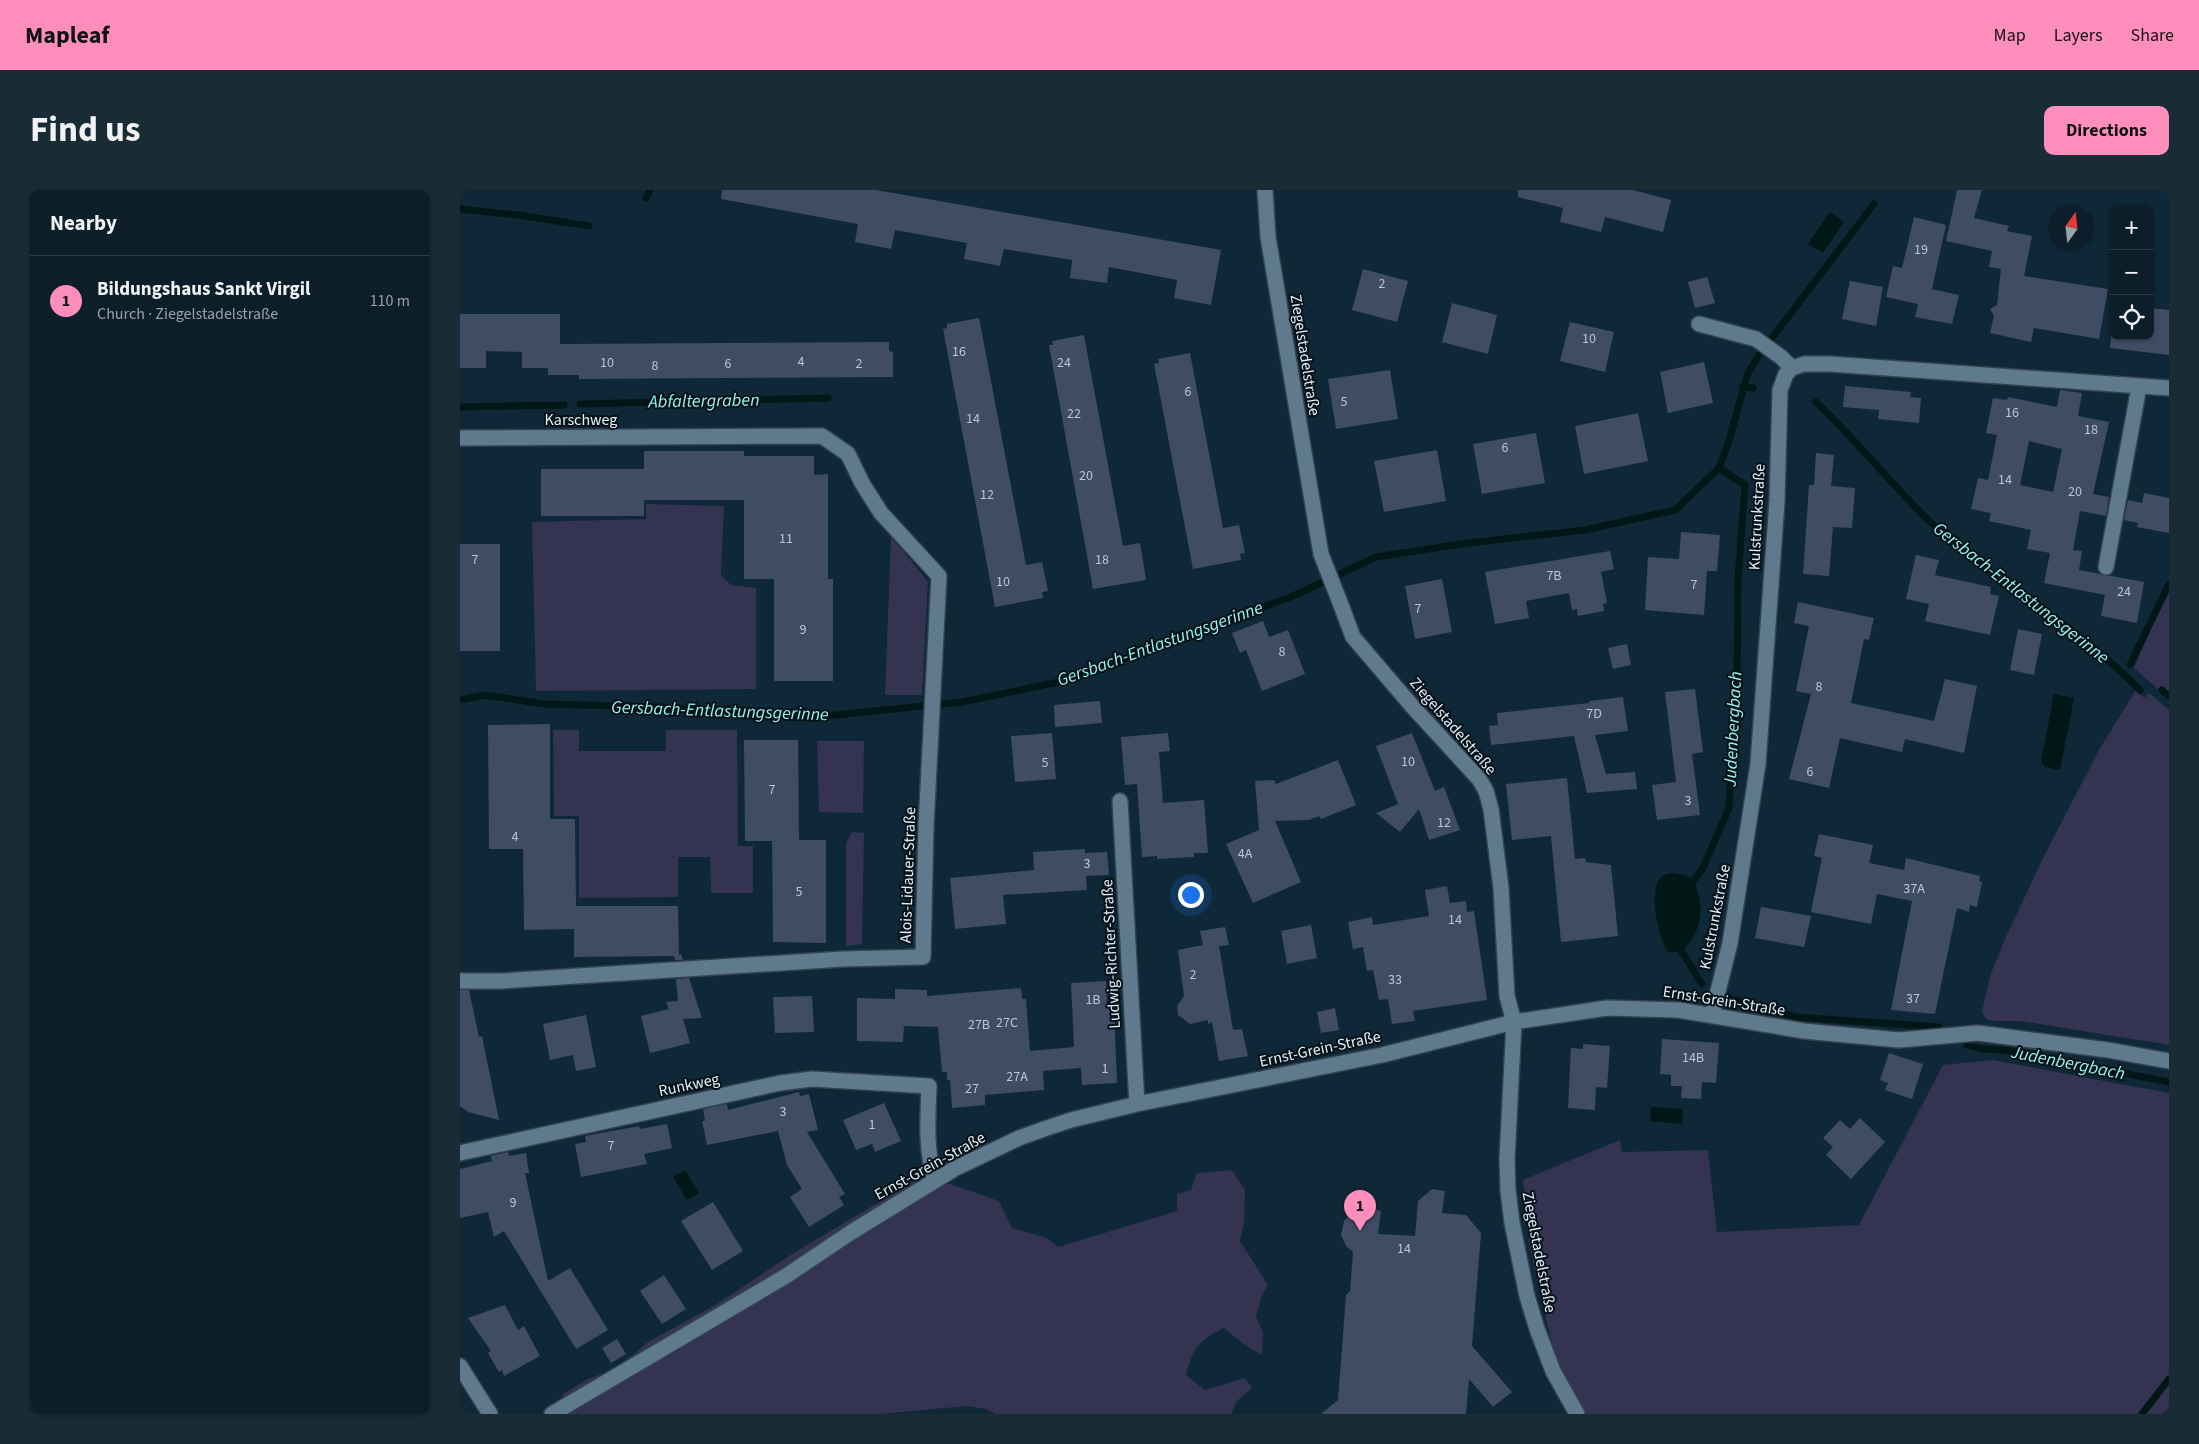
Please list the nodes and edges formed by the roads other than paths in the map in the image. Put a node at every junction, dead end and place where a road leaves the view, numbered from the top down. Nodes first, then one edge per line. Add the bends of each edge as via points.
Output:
1 (1265, 190) edge
2 (1699, 324) dead end
3 (1792, 368) junction
4 (2139, 387) junction
5 (2169, 388) edge
6 (822, 436) joint
7 (460, 438) edge
8 (2106, 567) dead end
9 (1120, 801) dead end
10 (460, 981) edge
11 (1712, 1015) junction
12 (1514, 1022) junction
13 (2169, 1061) edge
14 (1137, 1104) junction
15 (460, 1153) edge
16 (935, 1180) junction
17 (460, 1366) edge
18 (490, 1414) edge
19 (552, 1414) edge
20 (1578, 1414) edge

1 - 12 street, Ziegelstadelstraße via 1268,237 1321,554 1353,637 1480,779 1486,791 1501,888 1507,996
2 - 3 street via 1756,339
3 - 4 street via 1804,364 1830,364
3 - 11 street, Kulstrunkstraße via 1782,382 1779,402 1777,502 1758,764 1730,943
4 - 5 street
4 - 8 street
6 - 7 street, Karschweg
6 - 10 street, Alois-Lidauer-Straße via 848,454 881,513 940,576 926,826 923,957
9 - 14 street, Ludwig-Richter-Straße
11 - 12 street, Ernst-Grein-Straße via 1656,1008 1607,1008
11 - 13 street, Ernst-Grein-Straße via 1804,1031 1899,1040 1978,1033
12 - 14 street, Ernst-Grein-Straße via 1382,1054
12 - 20 street, Ziegelstadelstraße via 1507,1158 1512,1223 1537,1329 1553,1371
14 - 16 street, Ernst-Grein-Straße via 1071,1120 1028,1135
15 - 16 street, Runkweg via 812,1079 929,1086 928,1152
16 - 19 street, Ernst-Grein-Straße via 786,1276
17 - 18 street

